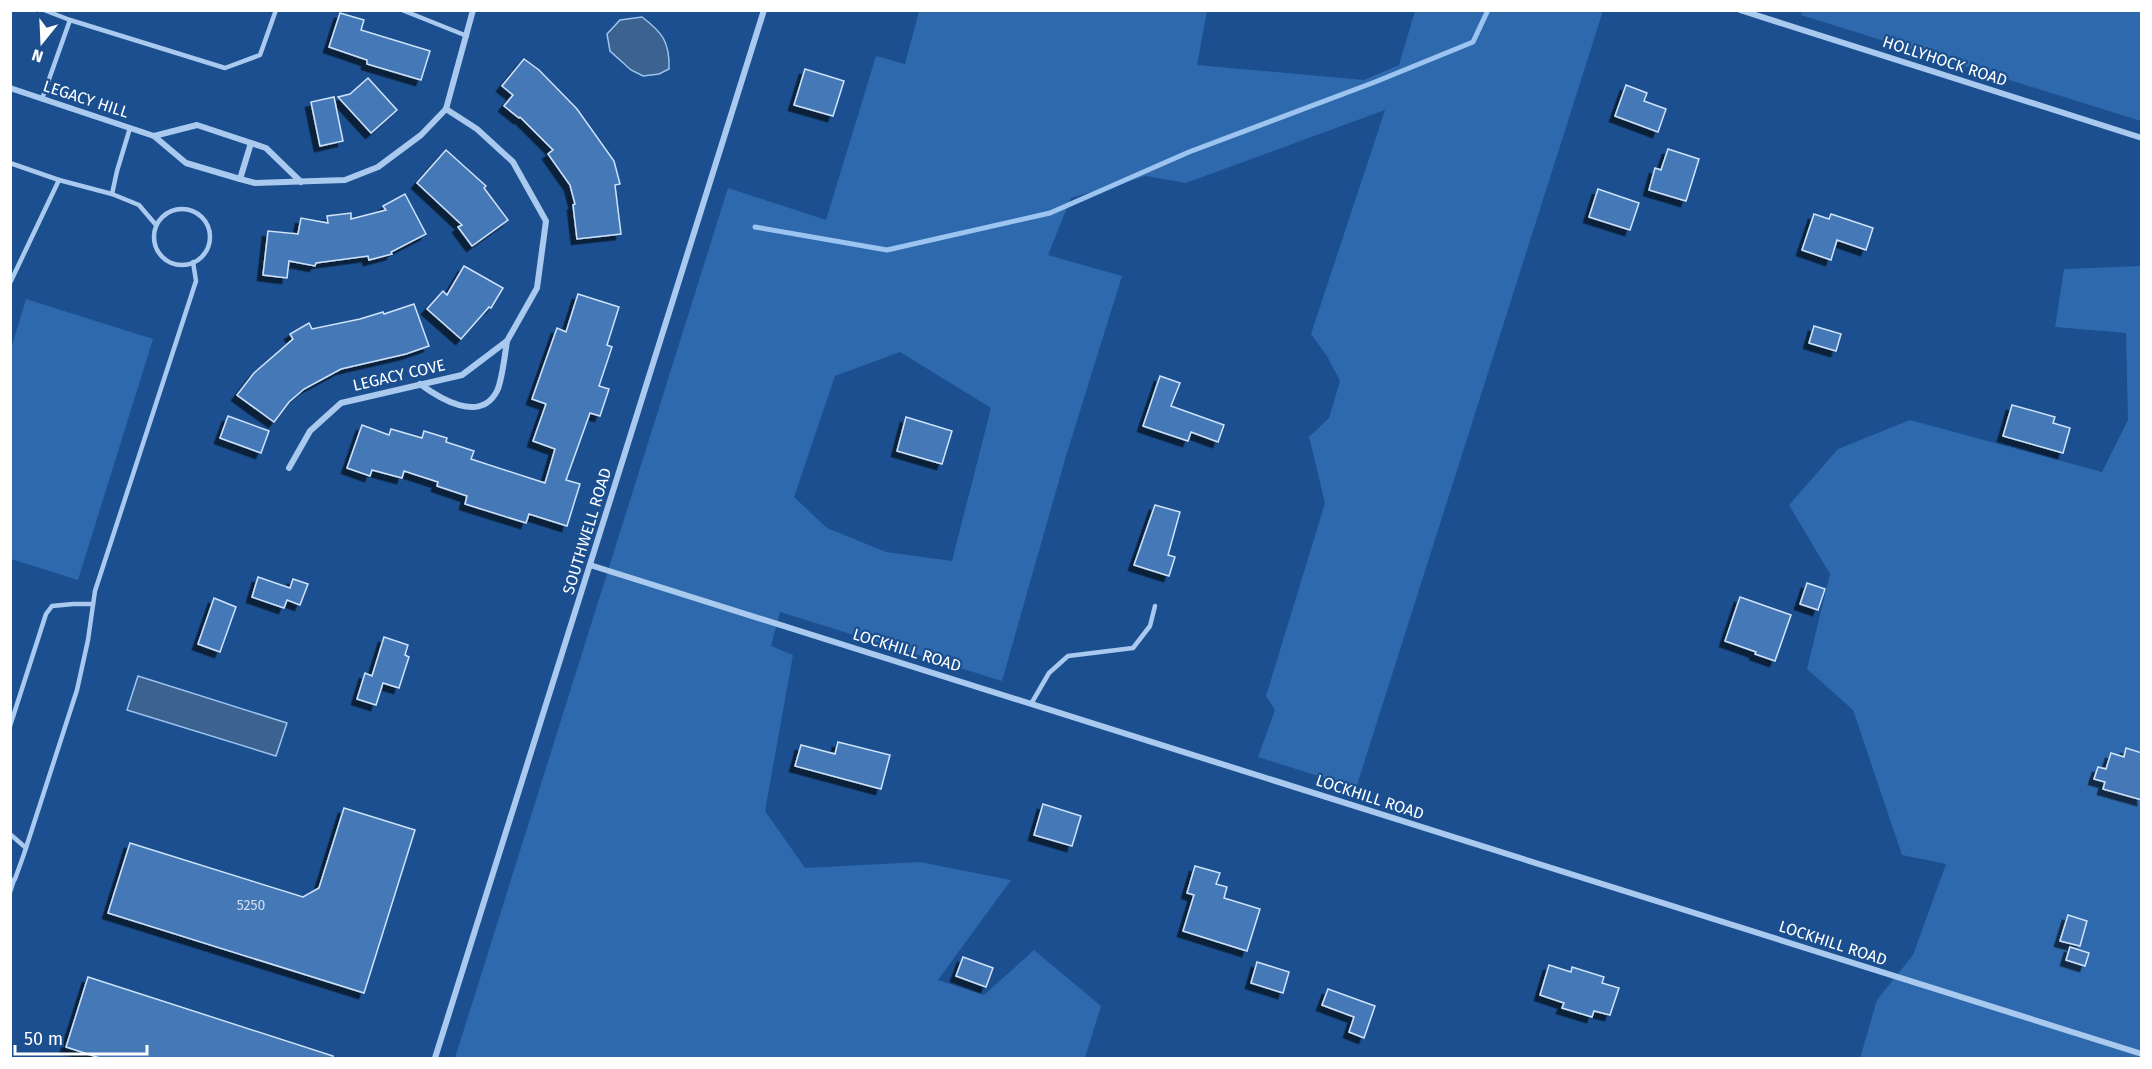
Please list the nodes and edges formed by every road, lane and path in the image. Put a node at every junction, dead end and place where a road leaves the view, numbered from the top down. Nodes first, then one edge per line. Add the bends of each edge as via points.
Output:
1 (44, 10) edge
2 (276, 10) edge
3 (402, 10) edge
4 (473, 10) edge
5 (764, 10) edge
6 (1740, 10) edge
7 (70, 20) junction
8 (466, 36) junction
9 (10, 88) edge
10 (42, 99) junction
11 (446, 109) junction
12 (130, 128) junction
13 (154, 136) junction
14 (2142, 138) edge
15 (251, 143) junction
16 (10, 164) edge
17 (240, 179) junction
18 (59, 180) junction
19 (302, 182) junction
20 (112, 194) junction
21 (156, 225) junction
22 (194, 262) junction
23 (10, 283) edge
24 (507, 341) junction
25 (420, 384) junction
26 (289, 468) dead end
27 (590, 565) junction
28 (93, 604) junction
29 (1155, 606) dead end
30 (1031, 704) junction
31 (10, 726) edge
32 (10, 834) edge
33 (26, 848) junction
34 (13, 880) edge
35 (10, 892) edge
36 (2142, 1054) edge
37 (435, 1059) edge

1 - 7 lane
2 - 7 lane via 260,55 225,68
3 - 8 lane
4 - 8 street, LEGACY HILL
5 - 27 street, SOUTHWELL ROAD
6 - 14 street, HOLLYHOCK ROAD
7 - 10 lane
8 - 11 street, LEGACY HILL
9 - 10 street, LEGACY HILL
10 - 12 street, LEGACY HILL
11 - 19 street, LEGACY HILL via 421,135 378,168 345,180
11 - 24 street, LEGACY COVE via 477,129 513,162 546,221 537,288
12 - 13 street, LEGACY HILL
12 - 20 lane
13 - 15 street via 197,125
13 - 17 street, LEGACY HILL via 186,162
15 - 17 street
15 - 19 street via 266,148
16 - 18 lane
17 - 19 street, LEGACY HILL via 255,183
18 - 20 lane
18 - 23 lane
20 - 21 lane via 139,205
21 - 22 lane via 154,244 166,260 174,264
21 - 22 lane via 176,209 201,217 210,232 209,242
22 - 28 lane via 196,281
24 - 25 street, LEGACY COVE via 462,375
24 - 25 street via 497,391 477,406 461,406 441,399
25 - 26 street, LEGACY COVE via 341,403 310,431
27 - 30 street, LOCKHILL ROAD
27 - 37 street, SOUTHWELL ROAD
28 - 31 lane via 52,606 45,614
28 - 33 lane via 77,690
29 - 30 lane via 1150,627 1132,648 1068,657 1049,673
30 - 36 street, LOCKHILL ROAD
32 - 33 lane
33 - 34 lane
34 - 35 lane

